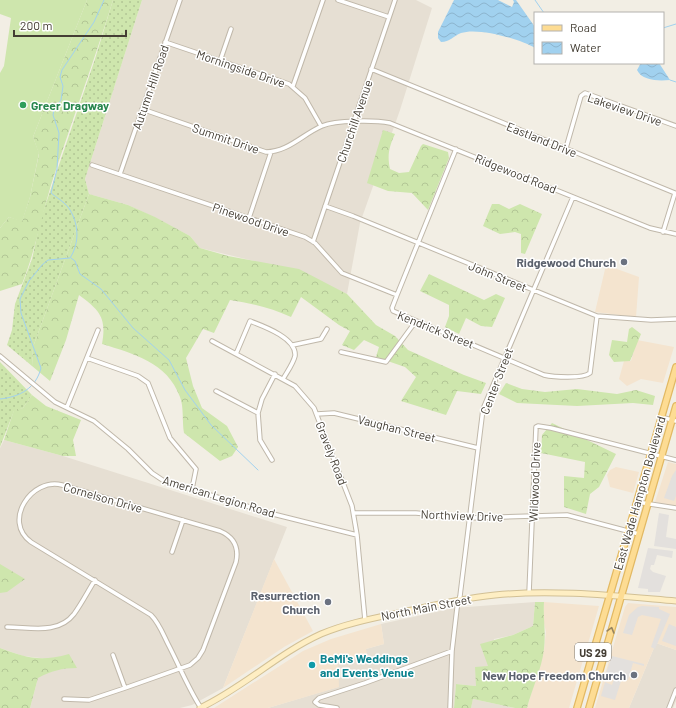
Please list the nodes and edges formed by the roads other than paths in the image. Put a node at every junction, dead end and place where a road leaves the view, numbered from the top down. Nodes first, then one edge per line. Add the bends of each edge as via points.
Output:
1 (180, 0) edge
2 (323, 0) edge
3 (338, 0) edge
4 (395, 0) edge
5 (389, 17) junction
6 (231, 29) dead end
7 (165, 42) junction
8 (220, 61) junction
9 (371, 69) junction
10 (293, 86) junction
11 (142, 109) junction
12 (354, 122) junction
13 (321, 126) junction
14 (676, 126) edge
15 (566, 148) junction
16 (456, 149) junction
17 (271, 152) junction
18 (92, 165) dead end
19 (120, 174) junction
20 (573, 197) junction
21 (325, 206) junction
22 (250, 218) junction
23 (663, 232) junction
24 (676, 234) edge
25 (313, 242) junction
26 (418, 242) junction
27 (533, 290) junction
28 (397, 295) junction
29 (597, 316) junction
30 (676, 319) edge
31 (416, 320) junction
32 (327, 329) dead end
33 (98, 330) dead end
34 (212, 340) dead end
35 (293, 345) junction
36 (341, 352) dead end
37 (236, 354) junction
38 (0, 356) edge
39 (505, 357) junction
40 (87, 358) junction
41 (676, 369) edge
42 (275, 374) junction
43 (283, 379) junction
44 (216, 391) dead end
45 (676, 406) edge
46 (67, 407) junction
47 (258, 413) junction
48 (317, 414) junction
49 (661, 417) junction
50 (674, 421) edge
51 (478, 448) junction
52 (651, 454) junction
53 (661, 456) junction
54 (272, 460) dead end
55 (676, 460) edge
56 (192, 489) junction
57 (637, 502) junction
58 (648, 504) junction
59 (676, 508) edge
60 (354, 513) junction
61 (532, 515) junction
62 (470, 518) junction
63 (183, 520) junction
64 (629, 531) junction
65 (639, 534) junction
66 (357, 535) junction
67 (172, 552) dead end
68 (95, 580) junction
69 (529, 593) junction
70 (610, 596) junction
71 (621, 597) junction
72 (458, 600) junction
73 (676, 601) edge
74 (365, 620) junction
75 (7, 627) dead end
76 (452, 651) junction
77 (113, 655) dead end
78 (180, 668) junction
79 (125, 688) junction
80 (676, 690) edge
81 (64, 700) dead end
82 (200, 708) edge
83 (337, 708) edge
84 (450, 708) edge
85 (577, 708) edge
86 (589, 708) edge
87 (669, 708) edge

1 - 7 street, Autumn Hill Road
2 - 10 street
3 - 5 street
4 - 5 street, Churchill Avenue
5 - 9 street, Churchill Avenue
6 - 8 street
7 - 8 street, Morningside Drive
7 - 11 street, Autumn Hill Road
8 - 10 street, Morningside Drive
9 - 12 street, Churchill Avenue
9 - 15 street, Eastland Drive
10 - 13 street, Morningside Drive via 312,107
11 - 17 street, Summit Drive
11 - 19 street, Autumn Hill Road
12 - 13 street, Summit Drive
12 - 16 street, Ridgewood Road via 390,123
12 - 21 street, Churchill Avenue
13 - 17 street, Summit Drive via 297,141
14 - 15 street, Lakeview Drive via 585,93 581,96
15 - 23 street, Eastland Drive via 675,193
16 - 20 street, Ridgewood Road
16 - 26 street, Kendrick Street
17 - 22 street
18 - 19 street, Pinewood Drive
19 - 22 street, Pinewood Drive
20 - 23 street, Ridgewood Road
20 - 27 street, Center Street
21 - 25 street, Churchill Avenue
21 - 26 street, John Street
22 - 25 street, Pinewood Drive
23 - 24 street, Ridgewood Road
25 - 28 street, Pinewood Drive via 342,273
26 - 27 street, John Street
26 - 28 street, Kendrick Street
27 - 29 street, John Street
27 - 39 street, Center Street
28 - 31 street, Kendrick Street via 392,306 393,311
29 - 30 street, John Street
29 - 39 street, Kendrick Street via 591,370 588,375 549,376
31 - 36 street via 386,362
31 - 39 street, Kendrick Street
32 - 35 street via 321,339
33 - 40 street
34 - 37 street, Gravely Road
35 - 37 street via 250,321
35 - 43 street via 294,357
37 - 42 street, Gravely Road
38 - 46 street, American Legion Road via 55,402
39 - 51 street, Center Street via 483,409
40 - 46 street
40 - 56 street via 138,376 148,383 170,438 196,469
41 - 49 main road, East Wade Hampton Boulevard / US 29
42 - 43 street, Gravely Road
42 - 47 street
43 - 48 street, Gravely Road via 302,392
44 - 47 street
45 - 50 main road, East Wade Hampton Boulevard / US 29
46 - 56 street, American Legion Road via 94,421 156,476 169,483
47 - 54 street via 260,440
48 - 51 street, Vaughan Street via 334,413
48 - 60 street, Gravely Road
49 - 50 street
49 - 52 main road, East Wade Hampton Boulevard / US 29
50 - 53 main road, East Wade Hampton Boulevard / US 29
51 - 62 street, Center Street
52 - 53 street, Wildwood Drive
52 - 57 main road, East Wade Hampton Boulevard / US 29
52 - 61 street, Wildwood Drive via 536,427
53 - 55 street, Wildwood Drive
53 - 58 main road, East Wade Hampton Boulevard / US 29
56 - 66 street, American Legion Road via 273,514
57 - 58 street
57 - 64 main road, East Wade Hampton Boulevard / US 29
58 - 59 street
58 - 65 main road, East Wade Hampton Boulevard / US 29
60 - 62 street, Northview Drive via 414,513
60 - 66 street, Gravely Road
61 - 62 street, Northview Drive
61 - 64 street, Northview Drive via 573,516
61 - 69 street, Wildwood Drive
62 - 72 street, Center Street
63 - 67 street
63 - 68 street, Cornelson Drive via 59,484 46,485 30,495 24,501 20,516 21,528 26,537
63 - 78 street, Cornelson Drive via 226,534 234,542 237,554 203,650 195,660
64 - 65 street, Northview Drive
64 - 70 main road, East Wade Hampton Boulevard / US 29
65 - 71 main road, East Wade Hampton Boulevard / US 29
66 - 74 street, Gravely Road
68 - 75 street via 74,613 63,623 45,629
68 - 78 street, Cornelson Drive via 151,614
69 - 70 main road, North Main Street
69 - 72 main road, North Main Street
70 - 71 main road, North Main Street
70 - 85 main road, US 29
71 - 73 main road, North Main Street
86 -> 71 main road, US 29
72 - 74 main road, North Main Street
72 - 76 street, Center Street
74 - 82 main road, North Main Street via 303,643 231,691
76 - 83 street via 318,698 315,702
76 - 84 street, Center Street
77 - 79 street
78 - 79 street
78 - 82 street, Cornelson Drive
79 - 81 street via 89,700
80 - 87 street

